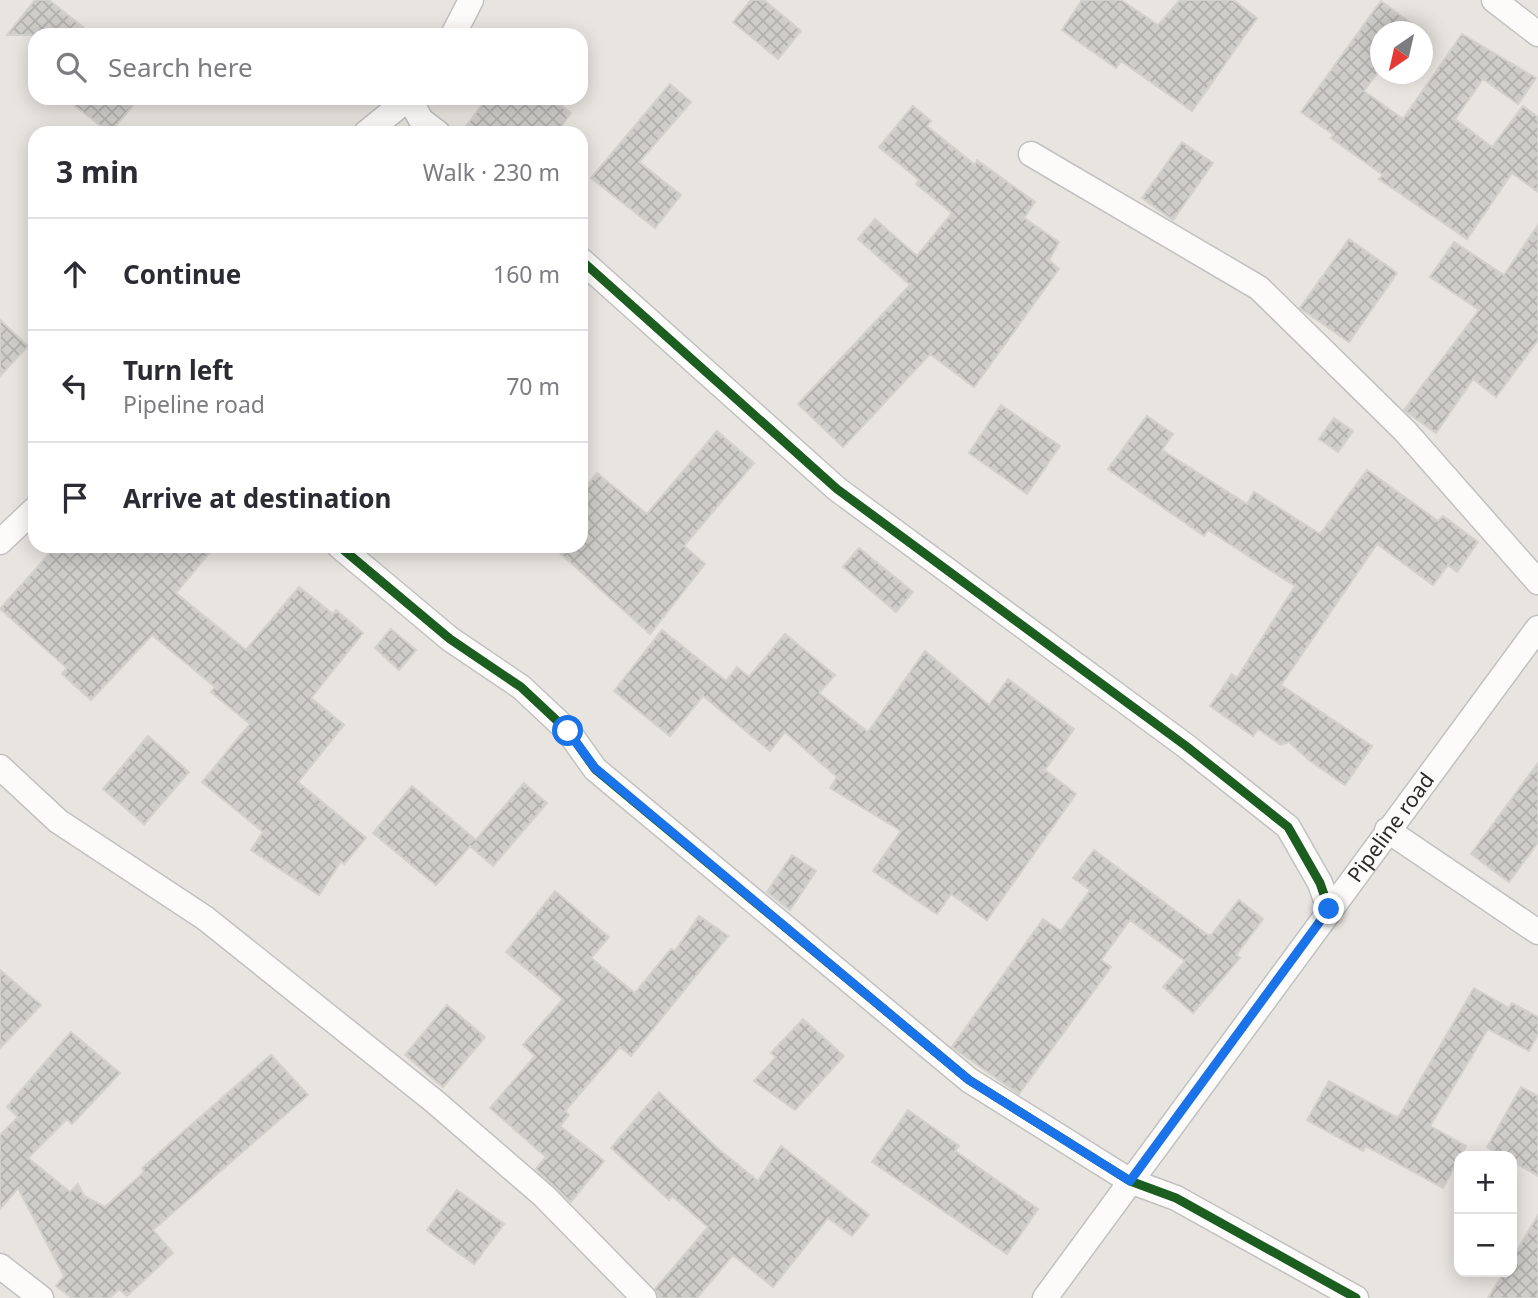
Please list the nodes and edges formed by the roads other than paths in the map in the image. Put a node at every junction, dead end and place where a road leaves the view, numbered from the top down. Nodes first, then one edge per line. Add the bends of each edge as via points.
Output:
1 (471, 0) edge
2 (1493, 0) edge
3 (457, 28) edge
4 (1538, 34) edge
5 (400, 105) edge
6 (413, 105) edge
7 (375, 126) edge
8 (429, 126) edge
9 (1031, 154) dead end
10 (588, 266) edge
11 (28, 516) edge
12 (0, 542) edge
13 (347, 553) edge
14 (1538, 582) edge
15 (1538, 628) edge
16 (0, 766) edge
17 (1387, 830) junction
18 (1329, 909) junction
19 (1538, 932) edge
20 (1130, 1181) junction
21 (0, 1266) edge
22 (41, 1298) edge
23 (645, 1298) edge
24 (1045, 1298) edge
25 (1356, 1298) edge

1 - 3 street
2 - 4 street
5 - 7 street
6 - 8 street
9 - 14 street via 1259,288 1405,430
10 - 18 street via 837,489 1186,746 1288,827 1320,883
11 - 12 street
13 - 20 street via 450,639 522,687 568,731 595,768 969,1080
15 - 17 street, Pipeline road
16 - 23 street via 58,821 205,918 434,1101 544,1196
17 - 18 street, Pipeline road
17 - 19 street
18 - 20 street, Pipeline road
20 - 24 street, Pipeline road
20 - 25 street via 1176,1198
21 - 22 street

